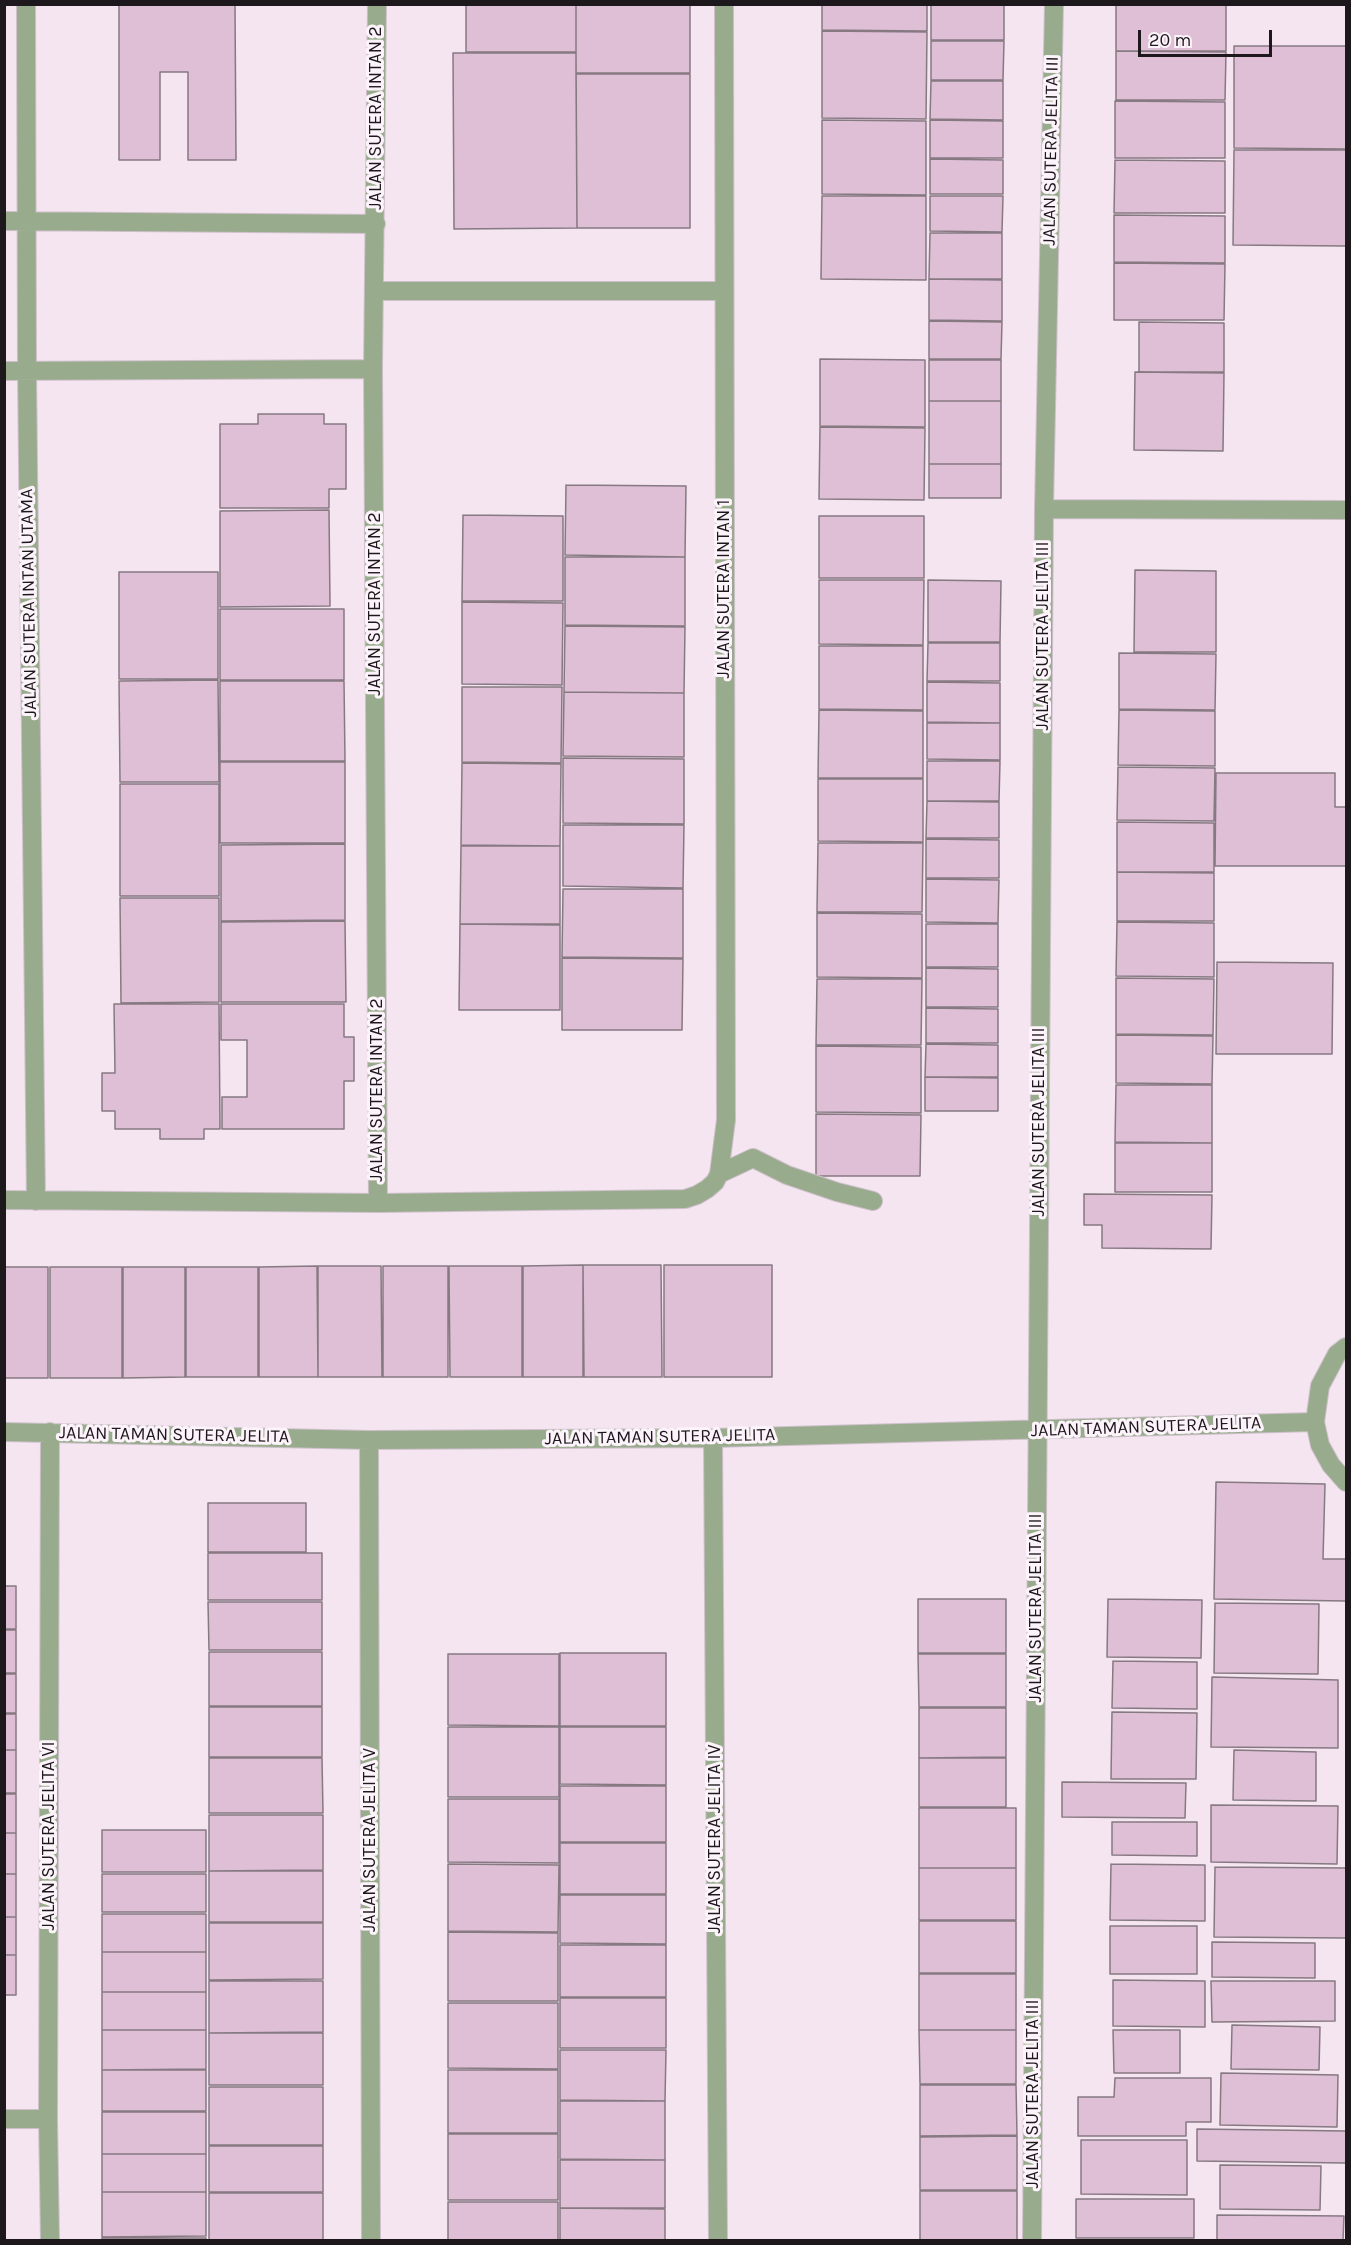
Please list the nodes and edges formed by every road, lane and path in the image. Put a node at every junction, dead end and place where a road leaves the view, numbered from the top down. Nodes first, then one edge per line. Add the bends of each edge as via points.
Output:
1 (26, 4) edge
2 (377, 4) edge
3 (724, 4) edge
4 (1054, 4) edge
5 (4, 221) edge
6 (27, 222) junction
7 (376, 224) junction
8 (374, 291) junction
9 (723, 291) junction
10 (373, 369) junction
11 (4, 371) edge
12 (27, 371) junction
13 (1044, 509) junction
14 (1347, 510) edge
15 (719, 1174) junction
16 (4, 1200) edge
17 (36, 1201) junction
18 (873, 1201) dead end
19 (378, 1203) junction
20 (1347, 1347) edge
21 (1315, 1422) junction
22 (1037, 1430) junction
23 (4, 1432) edge
24 (50, 1432) junction
25 (712, 1438) junction
26 (369, 1440) junction
27 (1347, 1482) edge
28 (4, 2119) edge
29 (48, 2120) junction
30 (50, 2241) edge
31 (371, 2241) edge
32 (718, 2241) edge
33 (1032, 2241) edge

1 - 6 street, JALAN SUTERA INTAN UTAMA
2 - 7 street, JALAN SUTERA INTAN 2
3 - 9 street, JALAN SUTERA INTAN 1
4 - 13 street, JALAN SUTERA JELITA III
5 - 6 street
6 - 7 street
6 - 12 street, JALAN SUTERA INTAN UTAMA
7 - 8 street, JALAN SUTERA INTAN 2
8 - 9 street
8 - 10 street, JALAN SUTERA INTAN 2
9 - 15 street, JALAN SUTERA INTAN 1 via 726,1120
10 - 12 street
10 - 19 street, JALAN SUTERA INTAN 2
11 - 12 street
12 - 17 street, JALAN SUTERA INTAN UTAMA
13 - 14 street
13 - 22 street, JALAN SUTERA JELITA III
15 - 18 street via 753,1158 787,1175
15 - 19 street via 707,1189 685,1199
16 - 17 street
17 - 19 street
20 - 21 street via 1337,1354 1320,1386
21 - 22 street, JALAN TAMAN SUTERA JELITA
21 - 27 street via 1320,1445
22 - 25 street, JALAN TAMAN SUTERA JELITA
22 - 33 street, JALAN SUTERA JELITA III
23 - 24 street, JALAN TAMAN SUTERA JELITA
24 - 26 street, JALAN TAMAN SUTERA JELITA
24 - 29 street, JALAN SUTERA JELITA VI
25 - 26 street, JALAN TAMAN SUTERA JELITA
25 - 32 street, JALAN SUTERA JELITA IV
26 - 31 street, JALAN SUTERA JELITA V
28 - 29 street
29 - 30 street, JALAN SUTERA JELITA VI

